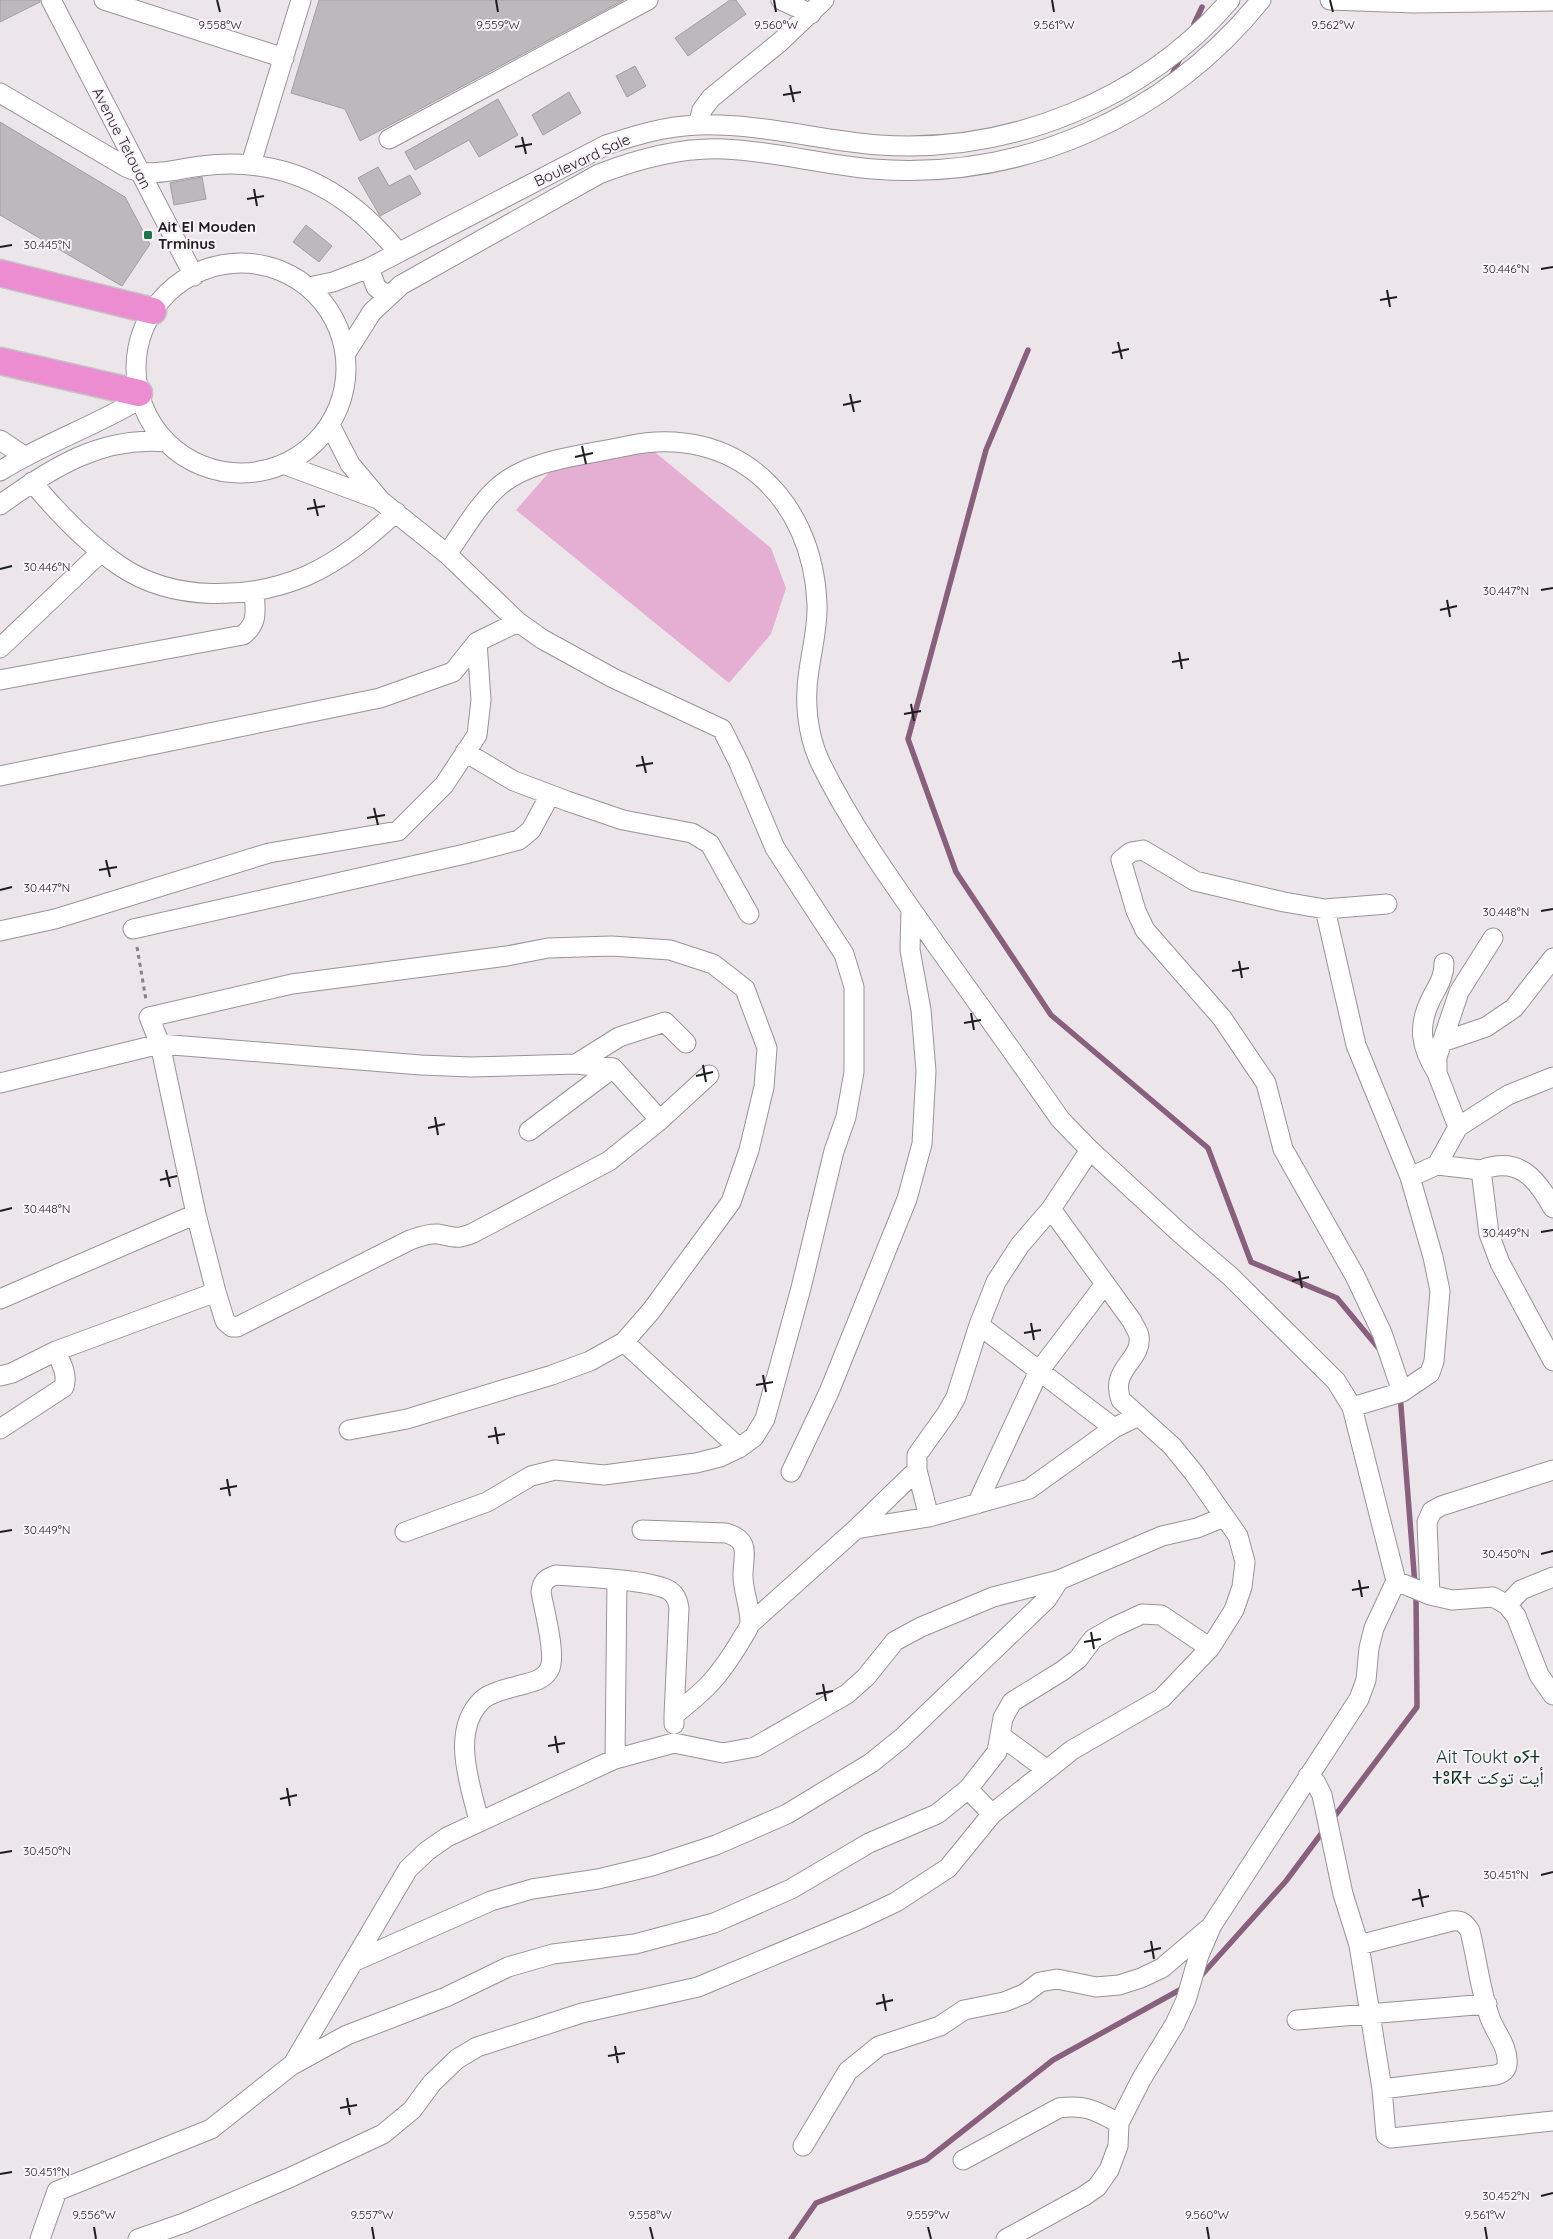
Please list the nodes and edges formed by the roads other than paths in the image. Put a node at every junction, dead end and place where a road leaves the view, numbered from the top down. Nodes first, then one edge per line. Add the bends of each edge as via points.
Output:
1 (50, 0) edge
2 (104, 0) edge
3 (301, 0) edge
4 (648, 0) edge
5 (781, 0) edge
6 (824, 0) edge
7 (1261, 0) edge
8 (1330, 0) edge
9 (1225, 1) edge
10 (1381, 1) edge
11 (1553, 1) edge
12 (811, 14) junction
13 (284, 58) junction
14 (0, 93) edge
15 (698, 125) junction
16 (389, 139) dead end
17 (251, 164) junction
18 (141, 173) junction
19 (398, 252) junction
20 (369, 268) junction
21 (0, 273) edge
22 (194, 276) junction
23 (309, 287) junction
24 (387, 296) junction
25 (153, 312) junction
26 (346, 353) junction
27 (0, 361) edge
28 (139, 396) junction
29 (330, 425) junction
30 (0, 440) edge
31 (166, 442) junction
32 (24, 456) junction
33 (283, 464) junction
34 (0, 471) edge
35 (32, 482) junction
36 (0, 505) edge
37 (389, 507) junction
38 (101, 552) junction
39 (447, 554) junction
40 (254, 591) junction
41 (518, 622) junction
42 (2, 642) edge
43 (477, 642) junction
44 (0, 680) edge
45 (465, 752) junction
46 (0, 776) edge
47 (550, 795) junction
48 (1387, 904) dead end
49 (911, 909) junction
50 (1325, 909) junction
51 (750, 914) dead end
52 (133, 929) road end
53 (0, 930) edge
54 (1493, 938) dead end
55 (1553, 958) edge
56 (1444, 963) dead end
57 (1442, 1042) junction
58 (686, 1043) dead end
59 (160, 1044) junction
60 (576, 1064) junction
61 (612, 1068) junction
62 (1437, 1073) junction
63 (709, 1075) dead end
64 (1553, 1077) edge
65 (0, 1083) edge
66 (660, 1120) junction
67 (1458, 1127) junction
68 (529, 1132) dead end
69 (1090, 1150) junction
70 (1437, 1165) junction
71 (1481, 1170) junction
72 (1410, 1177) junction
73 (1553, 1208) edge
74 (1051, 1209) junction
75 (196, 1214) junction
76 (1106, 1284) junction
77 (216, 1292) junction
78 (0, 1299) edge
79 (979, 1325) junction
80 (624, 1342) junction
81 (56, 1351) junction
82 (1553, 1361) edge
83 (1039, 1371) junction
84 (0, 1376) edge
85 (1402, 1392) junction
86 (1352, 1406) junction
87 (1138, 1416) junction
88 (1114, 1428) junction
89 (0, 1429) edge
90 (350, 1430) dead end
91 (739, 1448) junction
92 (917, 1470) junction
93 (1553, 1470) edge
94 (791, 1472) dead end
95 (977, 1504) junction
96 (1224, 1516) junction
97 (930, 1517) junction
98 (856, 1529) junction
99 (642, 1530) dead end
100 (405, 1532) dead end
101 (1553, 1578) edge
102 (617, 1580) junction
103 (1059, 1580) junction
104 (1396, 1581) junction
105 (1430, 1595) junction
106 (1507, 1605) junction
107 (750, 1624) junction
108 (1210, 1648) junction
109 (1553, 1695) edge
110 (674, 1715) junction
111 (1001, 1736) junction
112 (674, 1742) junction
113 (615, 1760) junction
114 (1047, 1770) junction
115 (1308, 1776) junction
116 (968, 1789) junction
117 (992, 1814) junction
118 (479, 1821) junction
119 (1212, 1925) junction
120 (1359, 1945) junction
121 (353, 1962) junction
122 (1487, 2004) junction
123 (1371, 2014) junction
124 (1298, 2020) dead end
125 (293, 2064) junction
126 (1382, 2089) junction
127 (1553, 2121) edge
128 (1119, 2123) junction
129 (803, 2146) dead end
130 (963, 2160) dead end
131 (40, 2239) edge
132 (138, 2239) edge
133 (1006, 2239) edge

1 - 18 street, Avenue Tetouan
2 - 13 street
3 - 13 street
4 - 16 street
5 - 12 street
6 - 12 street
7 - 24 street via 1233,33 1173,85 1129,113 1058,146 997,162 935,170 872,169 724,149 673,152 599,174 416,275
8 - 10 street
9 - 15 street, Boulevard Sale via 1172,55 1107,98 1048,122 992,138 906,146 738,126
10 - 11 street
12 - 15 street via 711,98 702,110
13 - 17 street
14 - 18 street
15 - 19 street, Boulevard Sale via 666,128 606,145
17 - 18 street via 211,164
17 - 19 street via 294,173 334,193 368,219
18 - 22 street, Avenue Tetouan
19 - 20 street, Boulevard Sale
20 - 23 street, Boulevard Sale
20 - 24 street via 376,288
21 - 25 highway
22 - 23 street via 213,268 253,264 273,268
22 - 25 street via 164,297
23 - 26 street via 333,317
24 - 26 street via 362,325
25 - 28 street via 137,350
26 - 29 street via 344,390
27 - 28 highway
28 - 31 street via 146,415
28 - 32 street via 108,417
29 - 33 street via 306,449
29 - 37 street via 350,464
30 - 32 street
31 - 33 street via 186,458 209,468 258,471
31 - 35 street via 129,441 102,447
32 - 34 street
33 - 37 street
35 - 36 street
35 - 38 street
37 - 39 street
37 - 40 street via 362,542 332,562 290,582
38 - 40 street via 135,575 166,587 211,593
38 - 42 street
39 - 41 street
39 - 49 street via 497,488 518,473 542,464 637,444 673,440 720,452 759,475 782,498 792,515 813,568 817,608 807,706 818,758 870,851
40 - 44 street via 256,617 244,635
41 - 43 street
41 - 91 street via 613,678 722,729 775,848 844,954 854,987 854,1072 846,1117 834,1151 765,1419 754,1437
43 - 45 street via 481,700 477,735
43 - 46 street via 452,672 380,698
45 - 47 street via 514,781
45 - 53 street via 444,785 398,831 269,853 55,919
47 - 51 street via 623,820 692,833 710,844
47 - 52 street via 531,830 519,840
48 - 50 street
49 - 69 street via 1060,1119
49 - 94 street via 910,950 921,1010 926,1071 922,1144 907,1200 830,1392
50 - 72 street via 1356,1045
50 - 85 street via 1195,881 1143,850 1131,852 1121,860 1136,911 1146,930 1222,1018 1266,1083 1284,1150 1355,1276 1382,1333
54 - 57 street via 1459,992
55 - 57 street via 1514,1008 1486,1027
56 - 62 street via 1444,977 1423,1016 1426,1055
57 - 62 street via 1437,1057
58 - 60 street via 665,1022 620,1037
59 - 60 street via 421,1065
59 - 65 street
59 - 75 street
59 - 80 street via 149,1017 292,984 548,948 612,946 670,950 712,964 745,989 767,1048 764,1087 731,1202 651,1311
60 - 61 street
61 - 66 street
61 - 68 street
62 - 67 street
63 - 66 street
64 - 67 street via 1508,1095
66 - 77 street via 609,1160 474,1233 459,1239 438,1234 410,1240 237,1327 228,1326
67 - 70 street
69 - 74 street
69 - 86 street via 1230,1276 1336,1381
70 - 71 street
70 - 72 street
71 - 73 street via 1497,1164 1520,1168 1541,1187
71 - 82 street via 1489,1234 1497,1256
72 - 85 street via 1440,1291 1434,1361 1430,1373
74 - 76 street
74 - 79 street via 1020,1245 996,1282
75 - 77 street
75 - 78 street
76 - 83 street
76 - 87 street via 1140,1336 1137,1350 1118,1378 1121,1400
77 - 81 street
79 - 83 street
79 - 92 street via 956,1397 917,1455
80 - 90 street via 590,1361 552,1375 407,1419
80 - 91 street
81 - 84 street
81 - 89 street via 65,1372 64,1387
83 - 88 street
83 - 95 street
85 - 86 street
86 - 104 street
87 - 88 street
87 - 96 street via 1194,1472
88 - 95 street via 1029,1489
91 - 100 street via 696,1463 604,1476 555,1470 531,1476 487,1502
92 - 97 street
92 - 98 street
93 - 105 street via 1432,1511 1427,1522
95 - 97 street
96 - 103 street via 1197,1528 1162,1536
96 - 108 street via 1238,1536 1245,1562 1242,1587 1234,1610
97 - 98 street
98 - 107 street
99 - 107 street via 735,1536 745,1552 743,1575
101 - 106 street via 1521,1590
102 - 110 street via 663,1588 677,1599
102 - 113 street
102 - 118 street via 556,1575 542,1584 552,1657 550,1668 544,1677 483,1699 469,1718 465,1763
103 - 112 street via 993,1597 921,1626 895,1641 866,1677 847,1694 754,1747 722,1753
103 - 121 street via 1047,1599 902,1738 871,1763 787,1814 716,1845 652,1866 598,1879 532,1889 491,1901
104 - 105 street
104 - 115 street via 1374,1628 1366,1680 1359,1699
105 - 106 street via 1452,1600 1493,1597
106 - 109 street via 1516,1616 1539,1675
107 - 110 street via 721,1673 708,1688
108 - 111 street via 1161,1615 1142,1614 1093,1639 1078,1659 1012,1702 1003,1718
108 - 114 street via 1162,1698 1102,1730
110 - 112 street
111 - 114 street
111 - 116 street via 997,1752
112 - 113 street
113 - 118 street
114 - 117 street
115 - 119 street
115 - 120 street via 1316,1783 1322,1796 1343,1894
116 - 117 street
116 - 125 street via 937,1814 869,1843 791,1889 714,1923 635,1944 553,1954 508,1967 446,1998 347,2035
117 - 132 street via 948,1868 896,1902 698,1986 582,2014 477,2047 457,2059 432,2083 412,2110 383,2134 184,2223
118 - 121 street via 427,1850 408,1869
119 - 128 street via 1198,1955 1186,2000 1175,2024
119 - 129 street via 1162,1968 1141,1978 1119,1985 1096,1987 1057,1978 1040,1982 1024,1994 1004,2002 964,2010 940,2026 879,2046 848,2071
120 - 122 street via 1460,1921 1470,1931
120 - 123 street
121 - 125 street
122 - 123 street
122 - 126 street via 1503,2042 1507,2066 1504,2072
123 - 124 street
123 - 126 street
125 - 131 street via 210,2129 57,2191
126 - 127 street via 1386,2135 1391,2138
128 - 130 street via 1091,2108 1076,2105 1059,2108
128 - 133 street via 1118,2146 1109,2170 1097,2187

